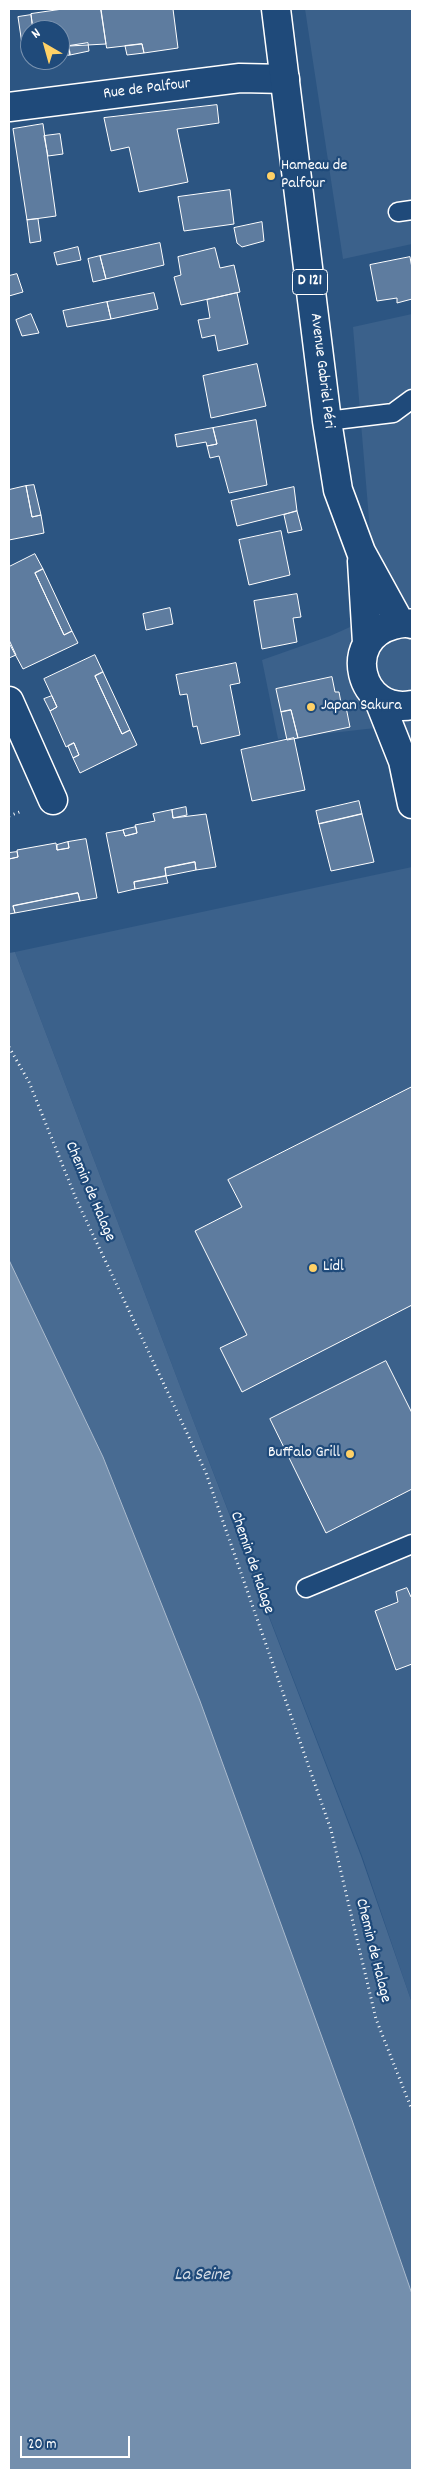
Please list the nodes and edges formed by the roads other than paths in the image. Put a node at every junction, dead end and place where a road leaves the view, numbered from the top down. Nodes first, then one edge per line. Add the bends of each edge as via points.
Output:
1 (276, 9) edge
2 (284, 80) junction
3 (9, 107) edge
4 (412, 399) edge
5 (327, 421) junction
6 (361, 552) junction
7 (406, 624) edge
8 (368, 643) junction
9 (378, 698) junction
10 (9, 701) edge
11 (412, 705) edge
12 (53, 800) dead end
13 (412, 804) edge
14 (412, 1544) edge
15 (306, 1588) dead end

1 - 2 main road, Avenue Gabriel Péri / D 121
2 - 3 main road, Rue de Palfour via 240,78
2 - 5 main road, Avenue Gabriel Péri / D 121
4 - 5 lane via 392,413
5 - 6 main road, Avenue Gabriel Péri / D 121 via 338,490
6 - 7 main road, Avenue Gabriel Péri / D 121
6 - 8 main road, Avenue Gabriel Péri / D 121
7 - 8 main road, Avenue Gabriel Péri via 377,632
8 - 9 main road, Avenue Gabriel Péri via 363,653 363,673 371,692
9 - 11 main road via 392,705
9 - 13 main road, Avenue Gabriel Péri via 403,762
10 - 12 main road
14 - 15 lane

